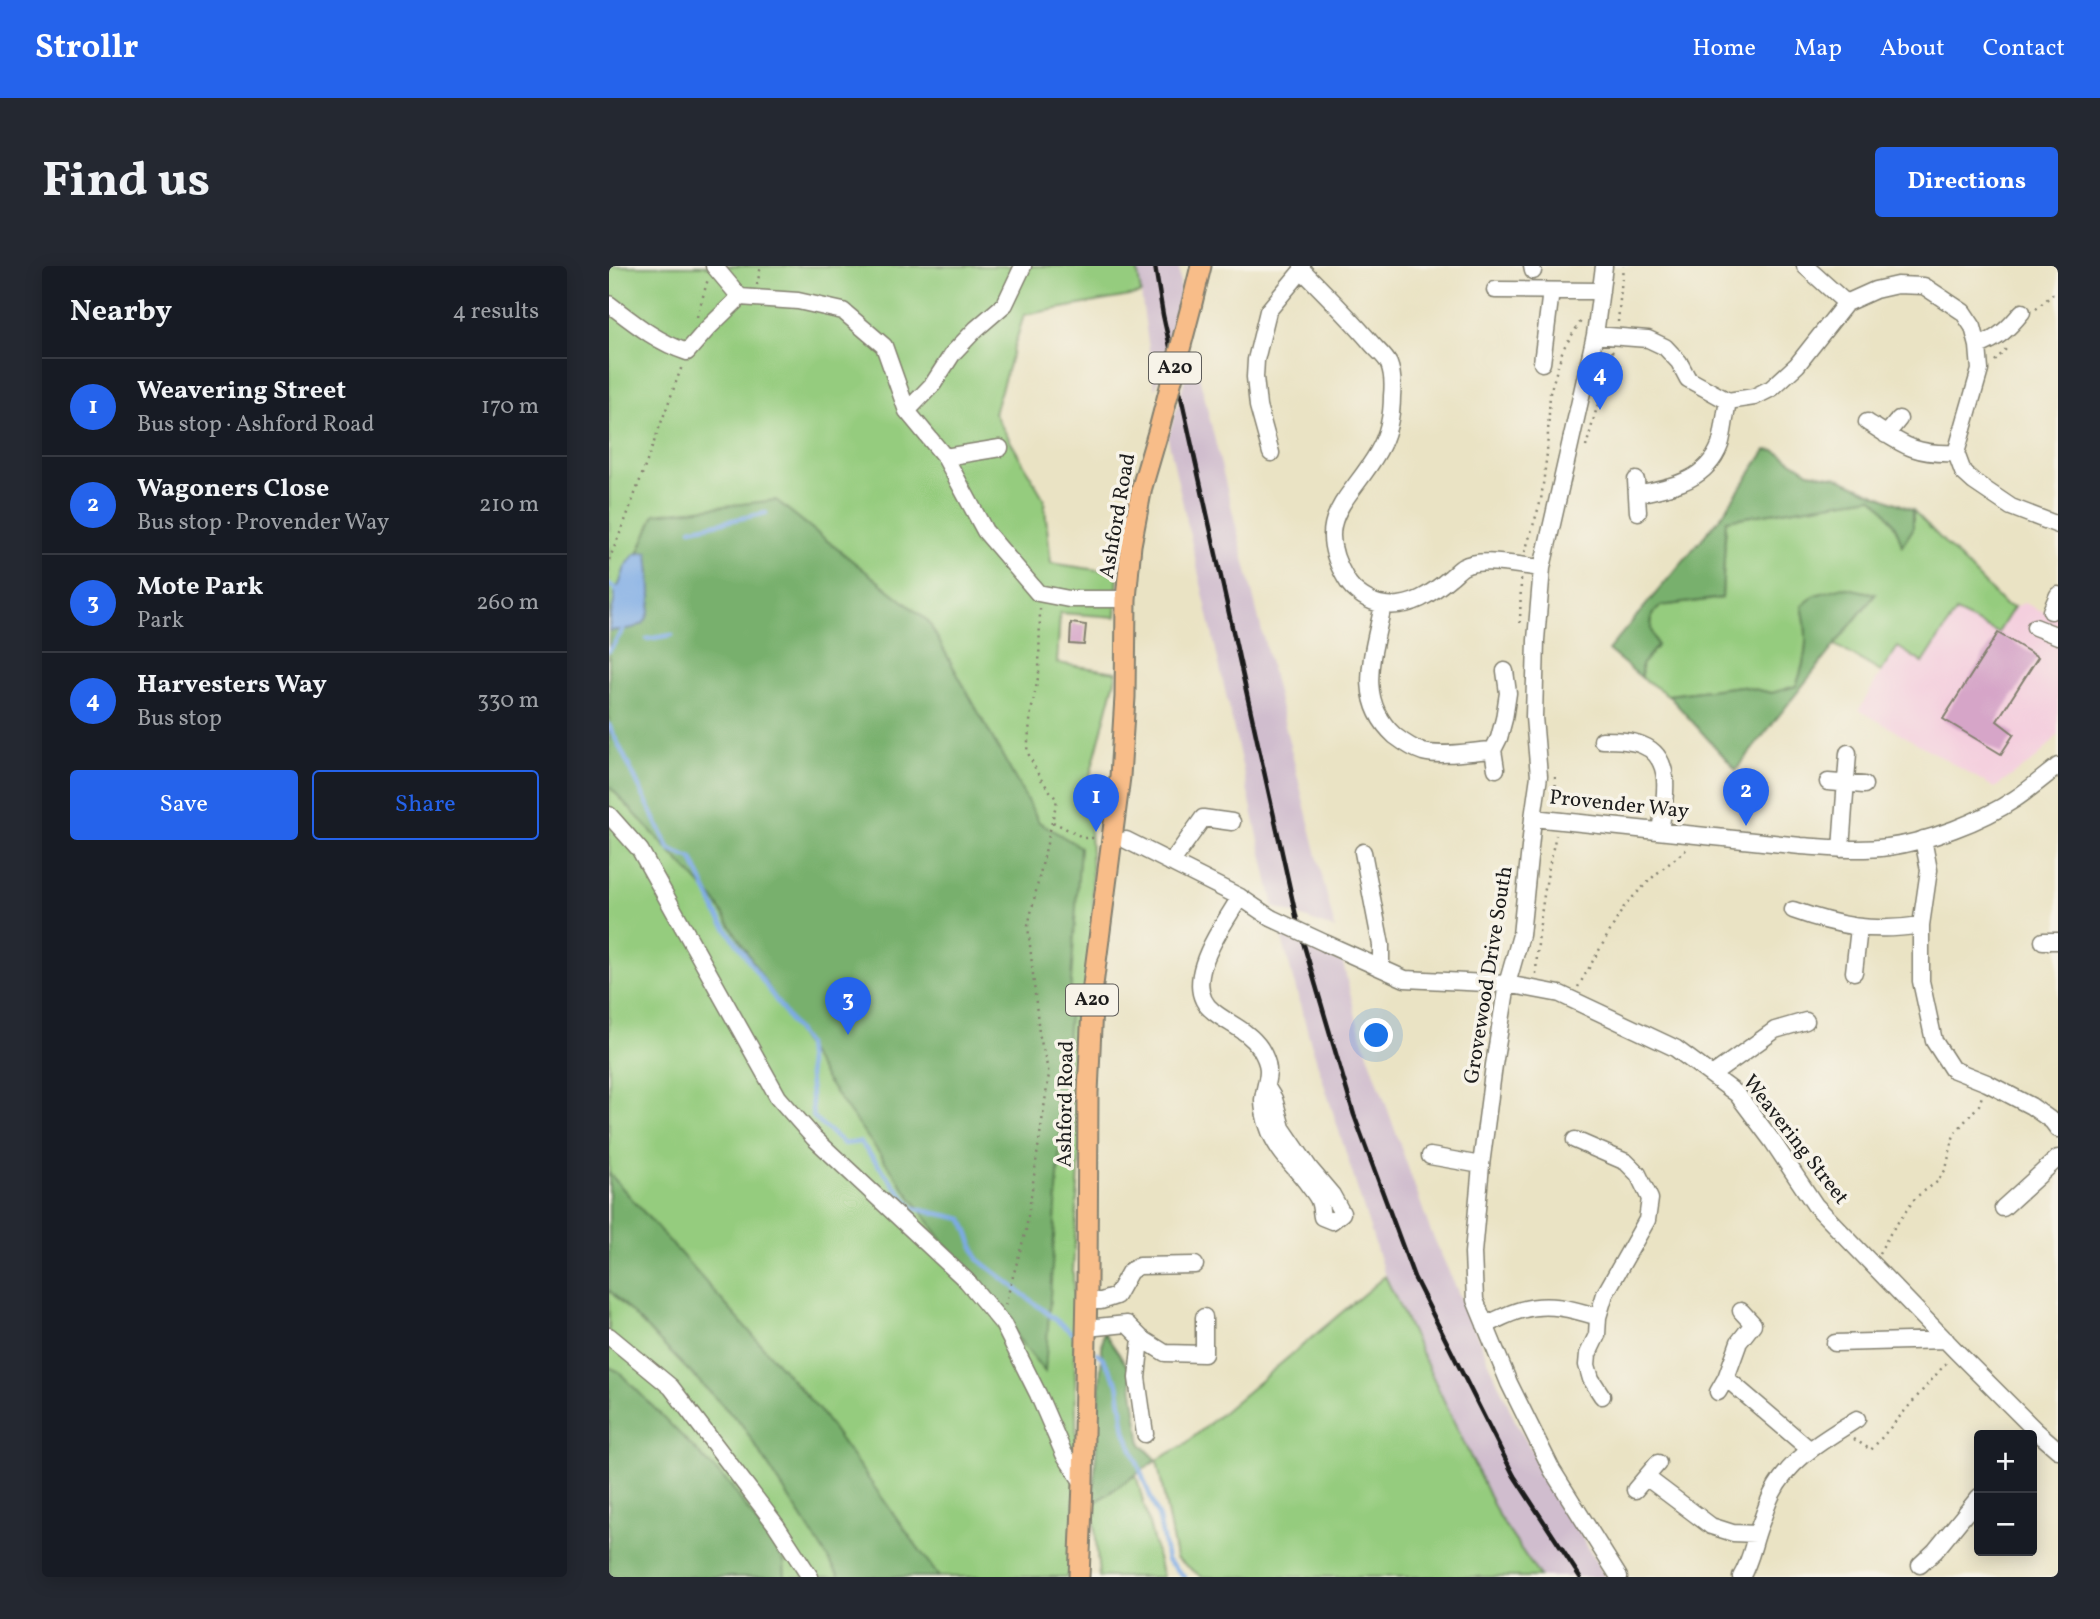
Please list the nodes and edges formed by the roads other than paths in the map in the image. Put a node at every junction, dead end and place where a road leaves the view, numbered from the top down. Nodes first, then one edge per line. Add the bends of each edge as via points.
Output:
1 (1023, 266) edge
2 (1201, 266) edge
3 (1604, 266) edge
4 (1805, 266) edge
5 (1302, 268) edge
6 (711, 272) edge
7 (1495, 290) dead end
8 (1551, 291) junction
9 (1595, 291) junction
10 (740, 297) junction
11 (1846, 303) junction
12 (609, 304) edge
13 (2022, 312) dead end
14 (1595, 335) junction
15 (1978, 346) junction
16 (1542, 363) dead end
17 (1728, 401) junction
18 (907, 411) junction
19 (1899, 419) dead end
20 (1867, 422) dead end
21 (1886, 435) junction
22 (1000, 448) dead end
23 (1271, 453) dead end
24 (1956, 453) junction
25 (945, 457) junction
26 (1638, 512) dead end
27 (2055, 519) edge
28 (1542, 568) junction
29 (2058, 595) edge
30 (1126, 599) junction
31 (1383, 605) junction
32 (2051, 611) dead end
33 (2035, 627) dead end
34 (2058, 636) edge
35 (1505, 671) dead end
36 (1602, 740) dead end
37 (1496, 744) junction
38 (1848, 753) dead end
39 (2058, 766) edge
40 (1496, 769) dead end
41 (1828, 782) dead end
42 (1846, 784) junction
43 (1864, 785) dead end
44 (609, 815) edge
45 (1533, 818) junction
46 (1232, 822) dead end
47 (1660, 831) junction
48 (1923, 839) junction
49 (1126, 840) dead end
50 (1841, 849) junction
51 (1363, 852) dead end
52 (1171, 863) junction
53 (1240, 897) junction
54 (1793, 910) dead end
55 (1921, 925) junction
56 (1859, 928) junction
57 (1381, 968) junction
58 (1854, 972) dead end
59 (1507, 984) junction
60 (1805, 1021) dead end
61 (1712, 1075) junction
62 (1266, 1086) junction
63 (2058, 1129) edge
64 (1581, 1149) dead end
65 (1430, 1156) dead end
66 (2058, 1158) edge
67 (1481, 1165) junction
68 (2003, 1209) dead end
69 (1195, 1265) dead end
70 (1087, 1301) junction
71 (1741, 1311) dead end
72 (1204, 1317) dead end
73 (1598, 1317) junction
74 (1485, 1325) junction
75 (1086, 1328) junction
76 (609, 1336) edge
77 (1141, 1338) junction
78 (1835, 1343) dead end
79 (1951, 1345) junction
80 (1602, 1396) dead end
81 (1852, 1428) road end
82 (2030, 1430) edge
83 (1145, 1434) dead end
84 (2037, 1436) edge
85 (1809, 1449) junction
86 (2058, 1450) edge
87 (1658, 1463) dead end
88 (1083, 1483) junction
89 (1974, 1503) edge
90 (1756, 1534) junction
91 (1920, 1565) dead end
92 (810, 1577) edge
93 (1079, 1577) edge
94 (1619, 1577) edge
95 (1741, 1577) edge

1 - 18 street via 1005,304 953,353 933,384
2 - 30 main road, Ashford Road / A20, bridge via 1142,487
3 - 9 street, Grovewood Drive South
4 - 11 street
5 - 23 street via 1268,311 1255,360 1258,406
5 - 31 street via 1395,360 1388,430 1379,451 1341,502 1331,529 1333,549 1348,583
6 - 10 street
7 - 8 street
8 - 9 street
8 - 16 street
9 - 14 street, Grovewood Drive South
10 - 12 street via 687,352 654,338
10 - 18 street via 797,301 843,311 884,346
11 - 15 street via 1897,285 1924,286 1963,312
11 - 17 street via 1797,365 1772,388 1754,397
13 - 15 street via 2002,335
14 - 17 street via 1648,339 1665,346 1688,379
14 - 28 street, Grovewood Drive South
15 - 24 street via 1980,370
17 - 26 street via 1720,445 1708,466 1682,483 1636,487
18 - 25 street
19 - 21 street
20 - 21 street
21 - 24 street via 1912,449
22 - 25 street
24 - 27 street via 1963,472 2011,507
25 - 30 street via 985,531 1038,593 1069,599
28 - 31 street via 1464,566 1417,601
28 - 45 street, Grovewood Drive South via 1534,717 1539,776
29 - 32 street
30 - 70 main road, Ashford Road / A20 via 1120,777 1093,985
31 - 37 street via 1369,682 1373,706 1384,725 1402,742 1424,752
33 - 34 street
35 - 37 street via 1508,693
36 - 47 street via 1624,734 1661,761 1665,797
37 - 40 street
38 - 42 street
39 - 48 street, Provender Way via 2015,799 1977,820
41 - 42 street
42 - 43 street
42 - 50 street
44 - 88 street via 640,850 778,1097 814,1138 967,1281 1003,1324
45 - 47 street, Provender Way
45 - 59 street, Grovewood Drive South via 1521,935
46 - 52 street via 1203,818
47 - 50 street, Provender Way
48 - 50 street, Provender Way via 1888,847
48 - 55 street via 1929,870
49 - 52 street, Weavering Street
51 - 57 street via 1381,945
52 - 53 street, Weavering Street
53 - 57 street, Weavering Street, bridge via 1272,918
53 - 62 street via 1208,951 1199,987 1211,1010 1259,1046 1269,1073
54 - 56 street
55 - 56 street
55 - 63 street via 1921,981 1934,1041 1952,1069 2031,1106
56 - 58 street
57 - 59 street, Weavering Street via 1405,979
59 - 61 street, Weavering Street via 1560,994 1675,1048
59 - 67 street, Grovewood Drive South
60 - 61 street via 1770,1033
61 - 79 street, Weavering Street via 1737,1094 1815,1205
62 - 62 street via 1282,1128 1342,1213 1332,1220 1322,1217 1319,1199 1280,1150 1268,1126 1263,1102
64 - 73 street via 1626,1162 1639,1174 1650,1199 1647,1220 1605,1294
65 - 67 street
66 - 68 street
67 - 74 street, Grovewood Drive South via 1473,1253 1475,1300
69 - 70 street via 1139,1266 1130,1271 1116,1296
70 - 75 main road, Ashford Road / A20
71 - 85 street via 1753,1324 1739,1342 1722,1385
72 - 77 street via 1205,1354 1165,1353
73 - 74 street via 1548,1306 1521,1310
73 - 80 street via 1587,1365
74 - 94 street, Grovewood Drive South via 1552,1470
75 - 77 street via 1127,1324
75 - 88 main road, Ashford Road / A20
76 - 92 street via 671,1387
77 - 83 street via 1137,1378
78 - 79 street
79 - 82 street, Weavering Street
81 - 85 street
84 - 86 street, Weavering Street
85 - 90 street via 1772,1495
87 - 90 street via 1641,1483 1711,1526
88 - 93 main road, Ashford Road / A20
89 - 91 street
90 - 95 street

